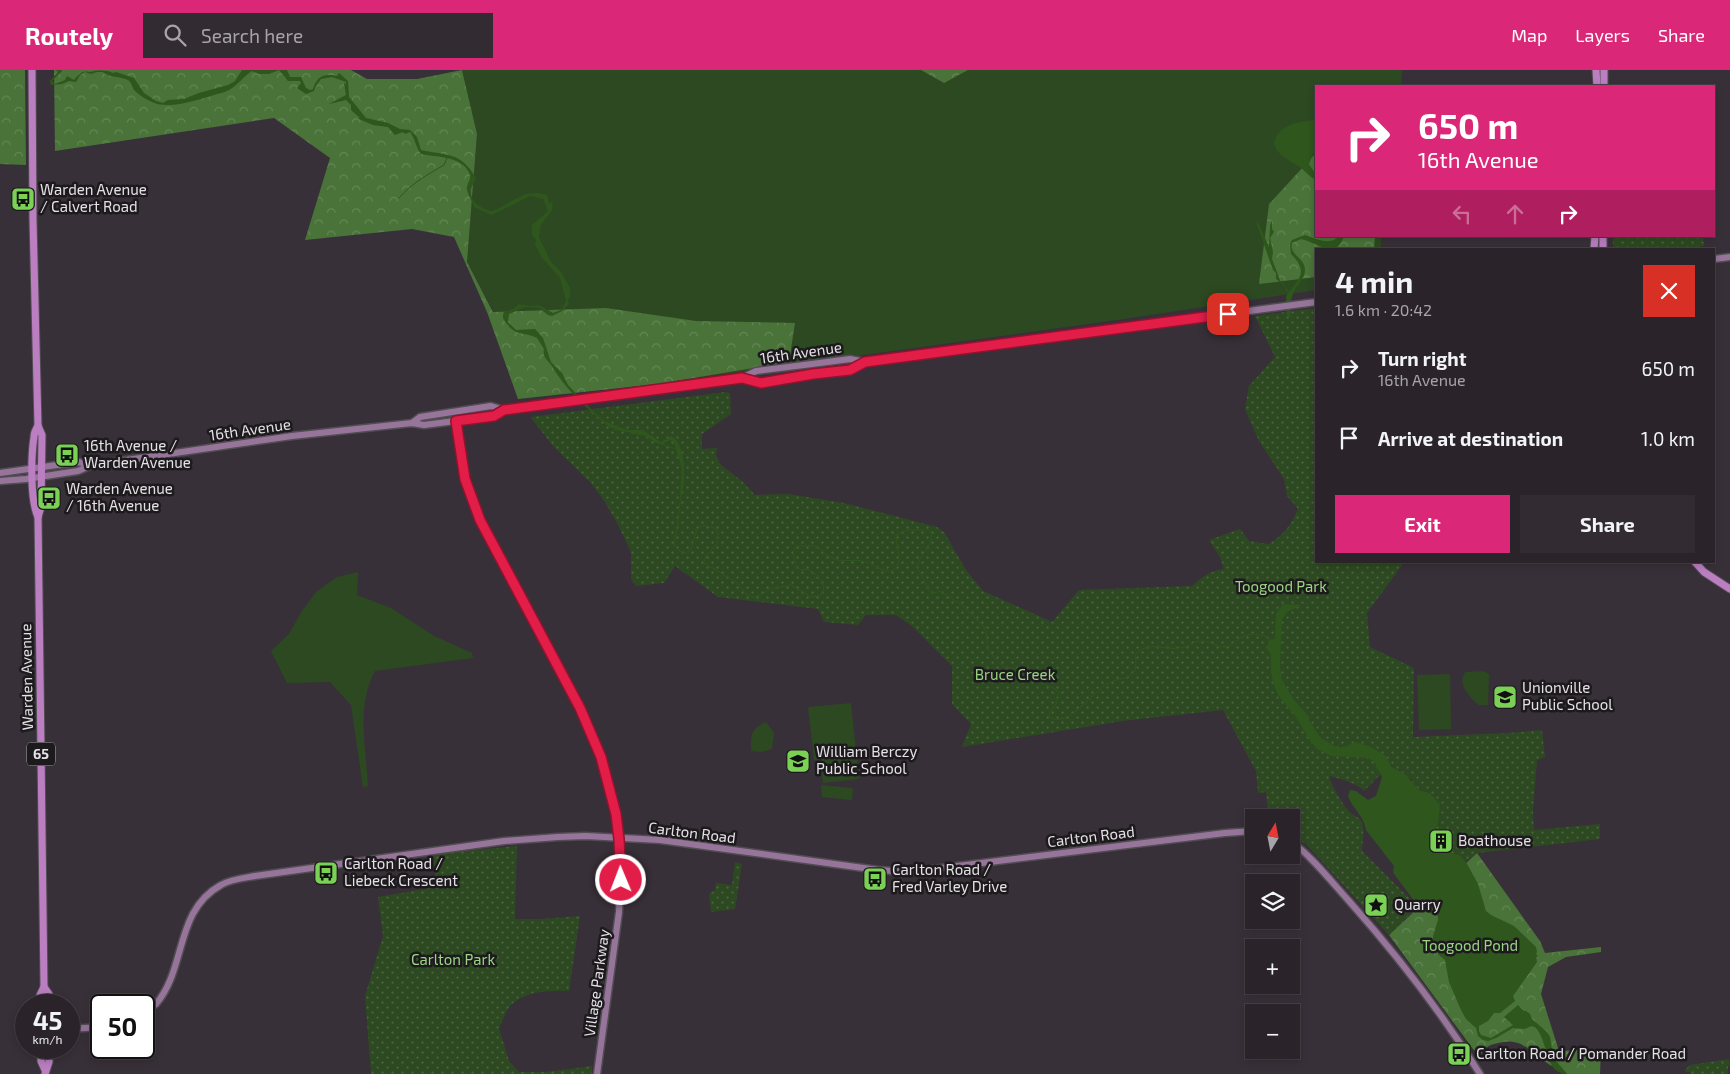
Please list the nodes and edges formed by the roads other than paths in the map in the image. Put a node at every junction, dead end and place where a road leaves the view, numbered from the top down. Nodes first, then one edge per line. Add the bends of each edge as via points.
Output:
1 (32, 70) edge
2 (1596, 70) edge
3 (1604, 70) edge
4 (1597, 85) edge
5 (1604, 85) edge
6 (1730, 257) edge
7 (1715, 259) edge
8 (1315, 302) edge
9 (865, 362) junction
10 (742, 378) junction
11 (504, 410) junction
12 (456, 421) junction
13 (412, 422) junction
14 (38, 426) junction
15 (92, 465) junction
16 (41, 468) junction
17 (33, 469) junction
18 (0, 473) edge
19 (37, 477) junction
20 (0, 481) edge
21 (1696, 563) edge
22 (1730, 589) edge
23 (1245, 832) edge
24 (619, 839) junction
25 (1300, 848) edge
26 (44, 987) junction
27 (40, 994) edge
28 (49, 994) edge
29 (155, 1004) edge
30 (41, 1059) edge
31 (49, 1059) edge
32 (46, 1072) edge
33 (597, 1074) edge
34 (1480, 1074) edge

1 - 14 main road, Warden Avenue / 65
2 - 4 main road
3 - 5 main road
6 - 7 main road
8 - 9 main road, 16th Avenue
9 - 10 main road, 16th Avenue via 850,359 756,372
9 - 10 main road, 16th Avenue via 850,370 761,383
10 - 11 main road, 16th Avenue
11 - 12 main road, 16th Avenue via 494,416
11 - 13 main road, 16th Avenue via 491,406 420,417
12 - 13 main road, 16th Avenue via 424,425
12 - 24 main road, Village Parkway via 462,469 484,528 592,732 608,780
13 - 15 main road, 16th Avenue
14 - 16 main road, Warden Avenue / 65 via 42,435
14 - 17 main road, Warden Avenue / 65 via 34,434
15 - 16 main road, 16th Avenue via 78,462
15 - 19 main road, 16th Avenue via 78,471
16 - 17 main road, 16th Avenue
16 - 19 main road, Warden Avenue / 65
17 - 18 main road, 16th Avenue
17 - 19 main road, Warden Avenue / 65
19 - 20 main road, 16th Avenue
19 - 26 main road, Warden Avenue / 65 via 41,507 38,516
21 - 22 main road
23 - 24 main road, Carlton Road via 909,872 660,840
24 - 29 main road, Carlton Road via 586,836 508,840 222,884 208,894 195,910 171,977
24 - 33 main road, Village Parkway via 619,912
25 - 34 main road via 1378,934
26 - 27 main road, Warden Avenue / 65
26 - 28 main road, Warden Avenue / 65
30 - 32 main road
31 - 32 main road

